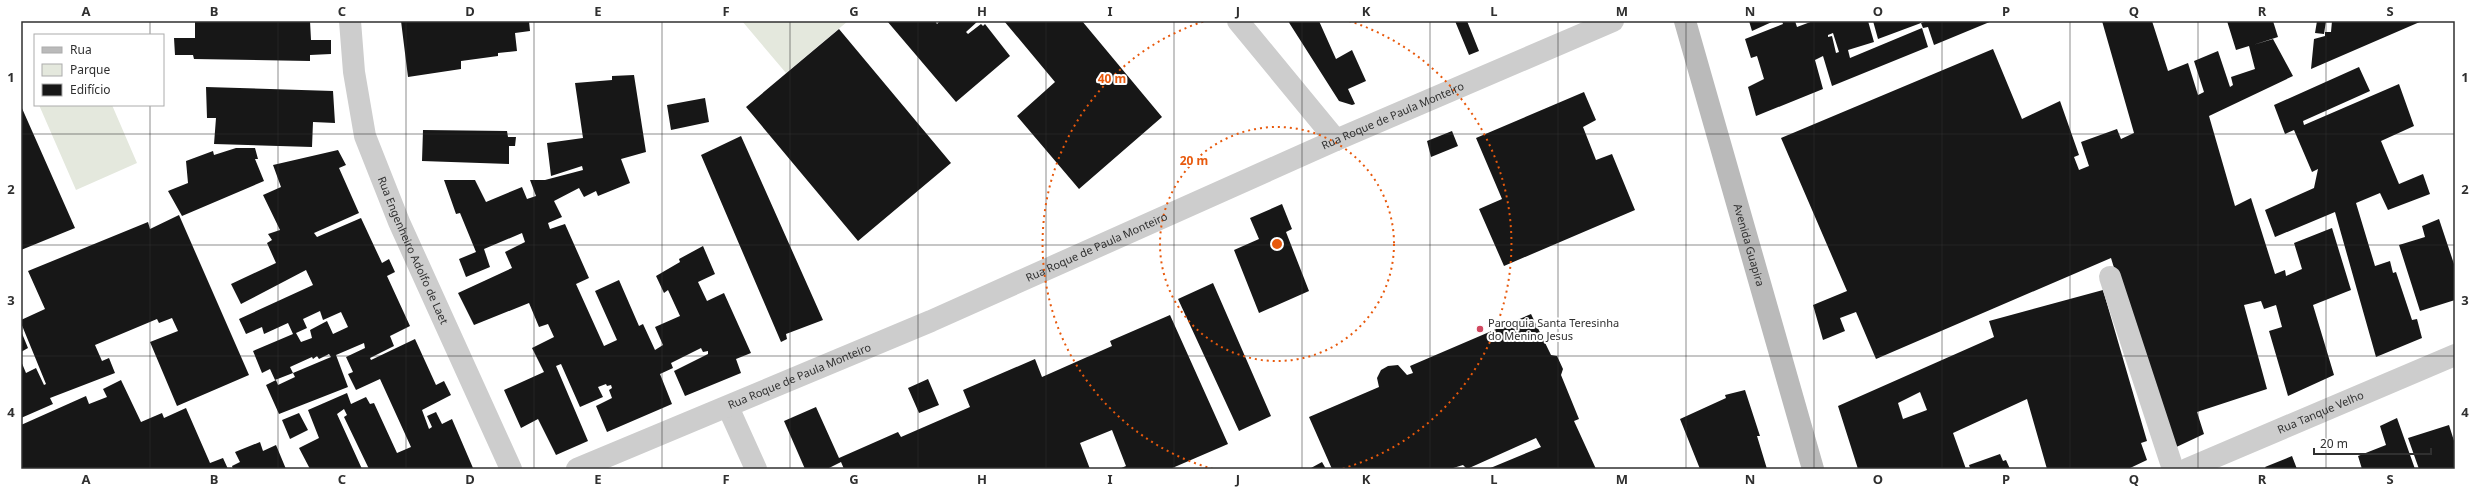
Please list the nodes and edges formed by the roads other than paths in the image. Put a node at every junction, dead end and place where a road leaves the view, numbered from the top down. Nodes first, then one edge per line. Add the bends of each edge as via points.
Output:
1 (350, 21) edge
2 (1238, 21) edge
3 (1613, 21) edge
4 (1685, 21) edge
5 (1336, 140) junction
6 (2110, 277) dead end
7 (2455, 355) edge
8 (728, 407) junction
9 (511, 469) edge
10 (577, 469) edge
11 (756, 469) edge
12 (1813, 469) edge
13 (2172, 469) edge
14 (2186, 469) edge

1 - 9 street, Rua Engenheiro Adolfo de Laet via 354,72 365,136 399,222
2 - 5 street
3 - 5 street, Rua Roque de Paula Monteiro
4 - 12 main road, Avenida Guapira
5 - 8 street, Rua Roque de Paula Monteiro via 931,321
6 - 13 street
7 - 14 street, Rua Tanque Velho
8 - 10 street, Rua Roque de Paula Monteiro
8 - 11 street

